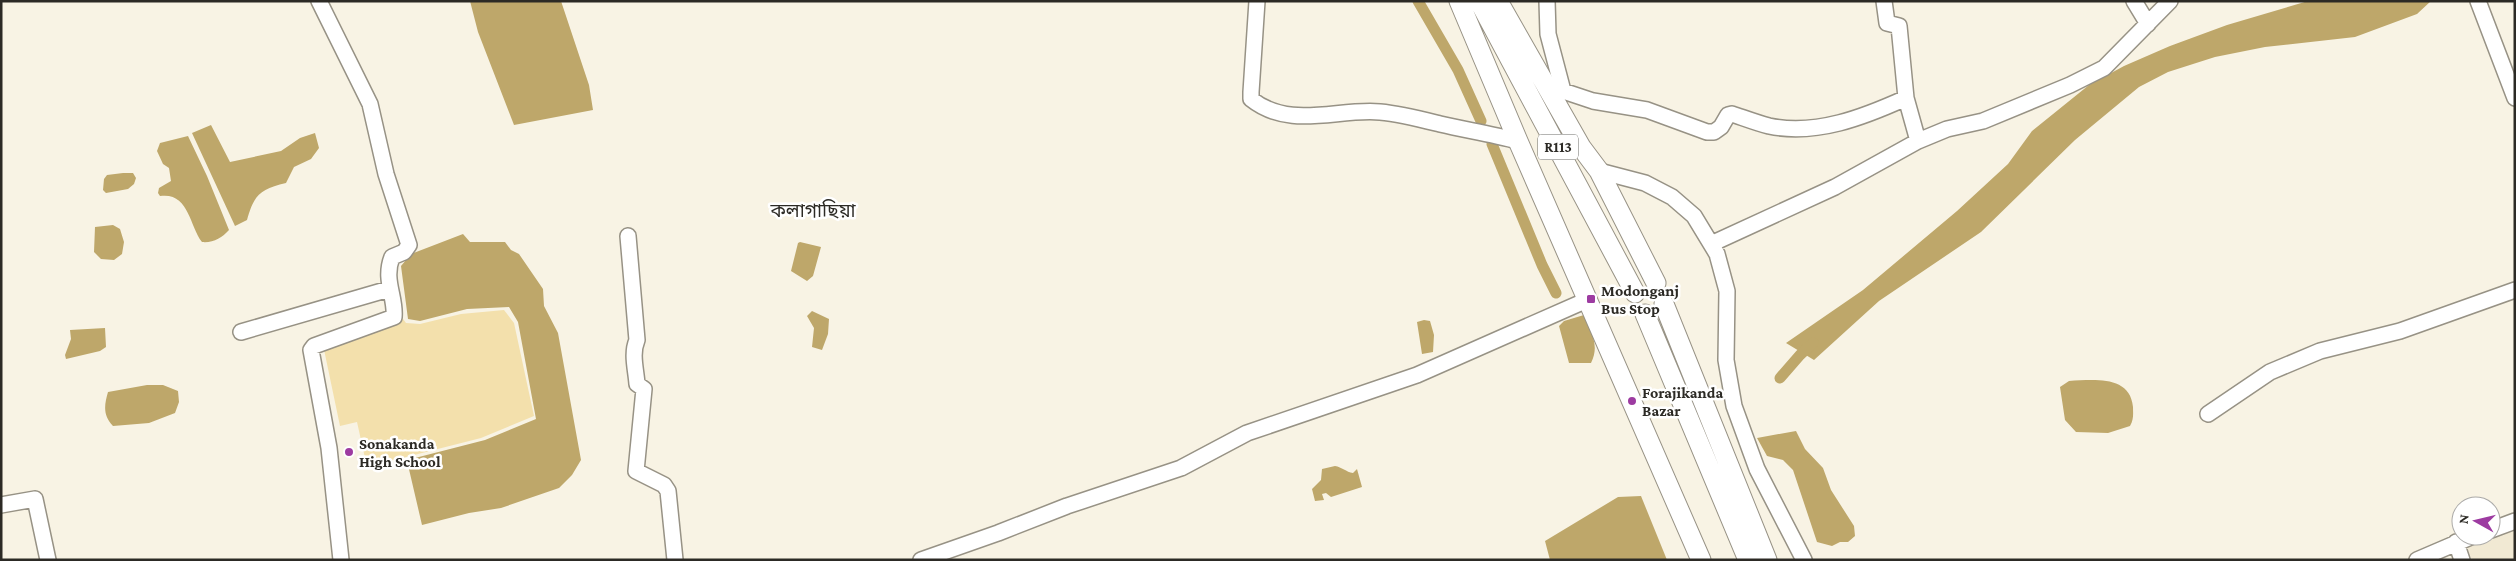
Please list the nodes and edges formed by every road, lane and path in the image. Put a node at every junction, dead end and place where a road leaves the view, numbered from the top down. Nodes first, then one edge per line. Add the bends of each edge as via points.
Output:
1 (319, 1) edge
2 (1257, 1) edge
3 (1460, 1) edge
4 (1479, 1) edge
5 (1498, 1) edge
6 (1547, 1) edge
7 (1884, 1) edge
8 (2134, 1) edge
9 (2170, 1) edge
10 (2481, 2) edge
11 (2148, 24) junction
12 (1906, 98) junction
13 (2515, 98) edge
14 (1518, 141) junction
15 (1918, 141) junction
16 (1599, 171) junction
17 (628, 236) dead end
18 (1711, 244) junction
19 (1656, 283) dead end
20 (389, 289) junction
21 (2515, 290) edge
22 (1634, 293) dead end
23 (1587, 300) junction
24 (1664, 304) dead end
25 (1645, 314) dead end
26 (241, 332) dead end
27 (2208, 414) dead end
28 (1, 505) edge
29 (2515, 521) edge
30 (2501, 526) edge
31 (2451, 544) edge
32 (2457, 546) edge
33 (48, 560) edge
34 (341, 560) edge
35 (675, 560) edge
36 (921, 560) edge
37 (1701, 560) edge
38 (1748, 560) edge
39 (1767, 560) edge
40 (1804, 560) edge
41 (2417, 560) edge
42 (2462, 560) edge

1 - 20 street via 370,104 386,174 409,245 404,252 392,257
2 - 14 street via 1251,99 1257,104 1300,117 1378,112 1411,115
3 - 14 main road
4 - 22 main road, R113
5 - 16 main road, R113 via 1581,147
6 - 12 street via 1548,34 1563,91 1592,101 1647,110 1714,132 1728,115 1796,129 1846,122
7 - 12 street via 1887,23 1899,26
8 - 11 street
9 - 11 street
10 - 13 street
11 - 15 street via 2104,68 1983,121 1947,129
12 - 15 street
14 - 23 main road
15 - 18 street via 1835,187
16 - 18 street via 1645,183 1672,197 1694,216
16 - 19 main road, R113
17 - 35 street via 637,340 634,357 637,384 644,389 635,468 638,473 664,485 668,491
18 - 40 street via 1727,290 1726,360 1734,406 1758,468
20 - 26 street
20 - 34 street via 394,317 314,346 311,350 329,448
21 - 27 street via 2400,331 2312,355 2270,372
23 - 36 street via 1417,375 1246,433 1181,468 1066,506 998,534
23 - 37 main road
24 - 39 main road
25 - 38 main road
28 - 33 street via 34,499
29 - 30 street
31 - 41 street
32 - 42 street

